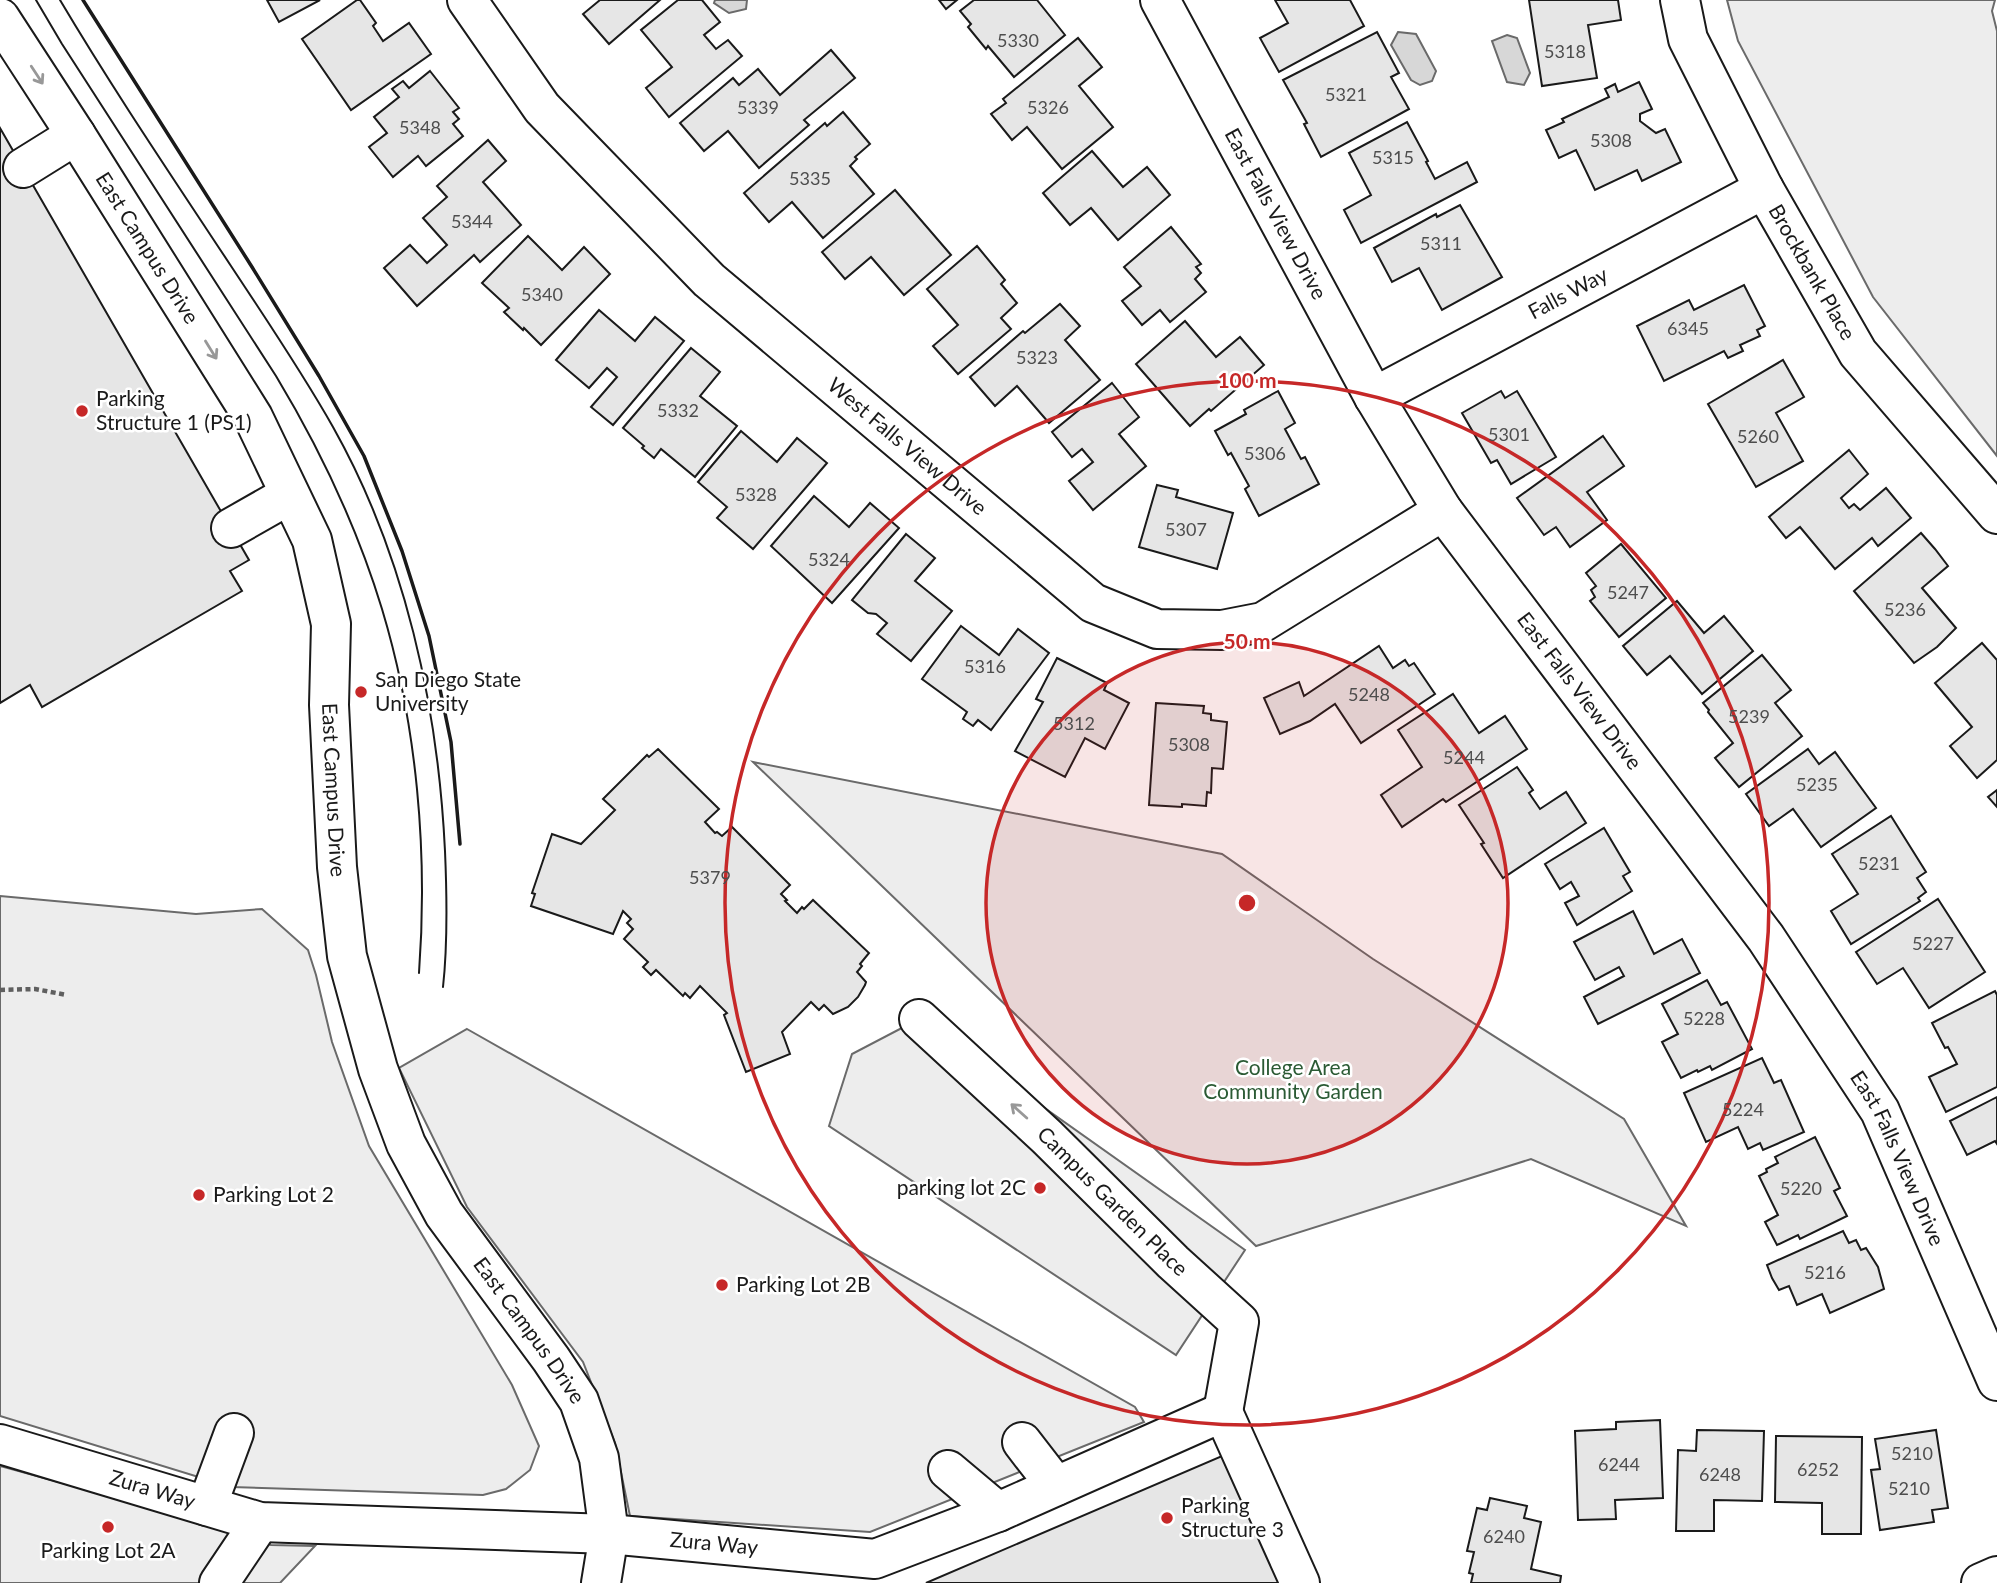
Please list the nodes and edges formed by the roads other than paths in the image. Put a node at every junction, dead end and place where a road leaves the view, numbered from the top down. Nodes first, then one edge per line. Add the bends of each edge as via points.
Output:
1 (467, 0) edge
2 (1160, 0) edge
3 (1680, 0) edge
4 (0, 18) edge
5 (76, 135) junction
6 (23, 168) dead end
7 (1764, 189) junction
8 (1374, 397) junction
9 (289, 495) junction
10 (1443, 512) junction
11 (1997, 514) edge
12 (231, 528) dead end
13 (919, 1020) dead end
14 (1997, 1381) edge
15 (1223, 1412) junction
16 (234, 1433) dead end
17 (1022, 1442) dead end
18 (0, 1444) edge
19 (948, 1469) dead end
20 (1056, 1486) junction
21 (207, 1506) junction
22 (998, 1511) junction
23 (260, 1522) junction
24 (610, 1534) junction
25 (1997, 1576) edge
26 (219, 1583) edge
27 (601, 1583) edge
28 (1300, 1583) edge
29 (1981, 1583) edge

1 - 10 street, West Falls View Drive via 542,108 709,280 1093,603 1157,629 1222,630 1263,622
2 - 8 street, East Falls View Drive
3 - 7 street, Brockbank Place via 1688,39
4 -> 5 street, East Campus Drive
5 - 6 street
5 -> 9 street, East Campus Drive via 253,416
7 - 8 street, Falls Way
7 - 11 street, Brockbank Place via 1858,353
8 - 10 street, East Falls View Drive
9 - 12 street
9 - 24 street, East Campus Drive via 312,540 331,624 329,705 345,944 378,1069 405,1144 444,1214 579,1401 599,1458
10 - 14 street, East Falls View Drive via 1766,938 1880,1111
15 -> 13 street, Campus Garden Place via 1239,1322
15 - 20 street, Zura Way
15 - 28 street
16 - 21 street
17 - 20 street
18 - 21 street, Zura Way
19 - 22 street
20 - 22 street, Zura Way
21 - 23 street, Zura Way
22 - 24 street, Zura Way via 875,1559
23 - 24 street, Zura Way
23 - 26 street
24 - 27 street, East Campus Drive
25 - 29 street

